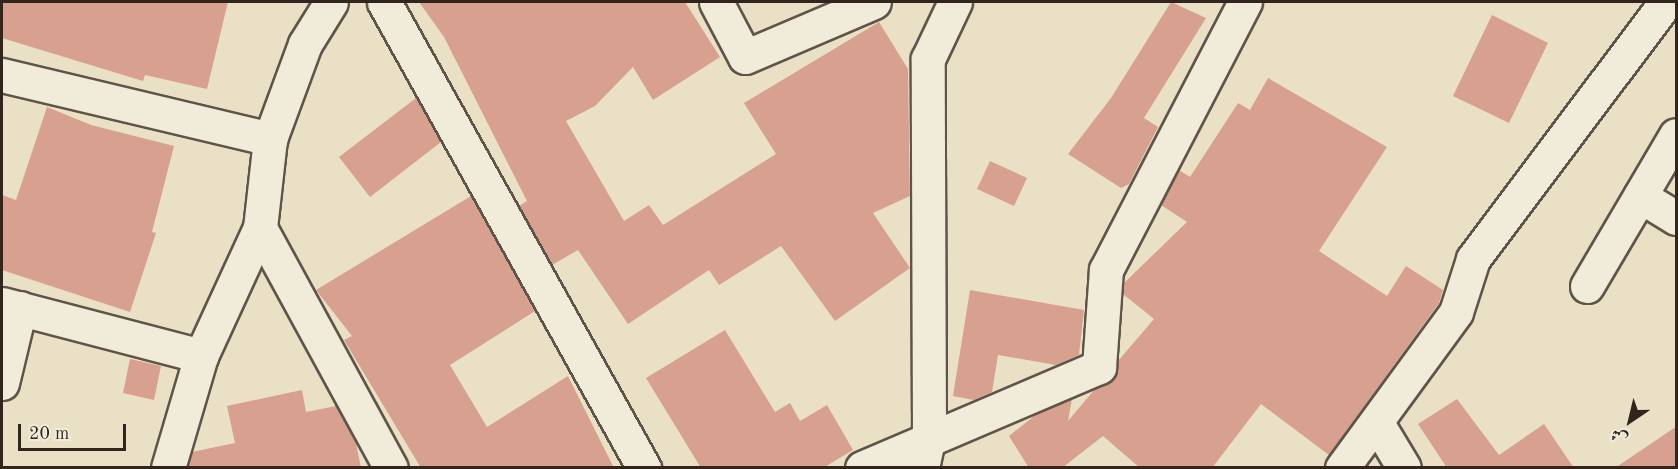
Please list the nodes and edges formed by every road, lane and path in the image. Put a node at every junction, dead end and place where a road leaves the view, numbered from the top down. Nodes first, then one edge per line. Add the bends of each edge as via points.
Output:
1 (332, 2) edge
2 (384, 2) edge
3 (716, 2) edge
4 (874, 2) edge
5 (955, 2) edge
6 (1245, 2) edge
7 (1667, 4) edge
8 (2, 75) edge
9 (1677, 135) edge
10 (270, 138) junction
11 (1640, 196) junction
12 (1677, 218) edge
13 (260, 228) junction
14 (1587, 286) dead end
15 (11, 306) edge
16 (201, 356) junction
17 (2, 383) edge
18 (1377, 423) junction
19 (929, 435) junction
20 (168, 468) edge
21 (391, 468) edge
22 (644, 468) edge
23 (862, 468) edge
24 (922, 468) edge
25 (1342, 468) edge
26 (1404, 468) edge

1 - 10 street via 305,44
2 - 22 street
3 - 4 street via 745,57
5 - 19 street via 928,59
6 - 19 street via 1106,270 1099,367
7 - 18 street via 1473,259 1456,312
8 - 10 street
9 - 11 street
10 - 13 street
11 - 12 street
11 - 14 street
13 - 16 street
13 - 21 street
15 - 16 street
15 - 17 street
16 - 20 street
18 - 25 street
18 - 26 street
19 - 23 street
19 - 24 street

